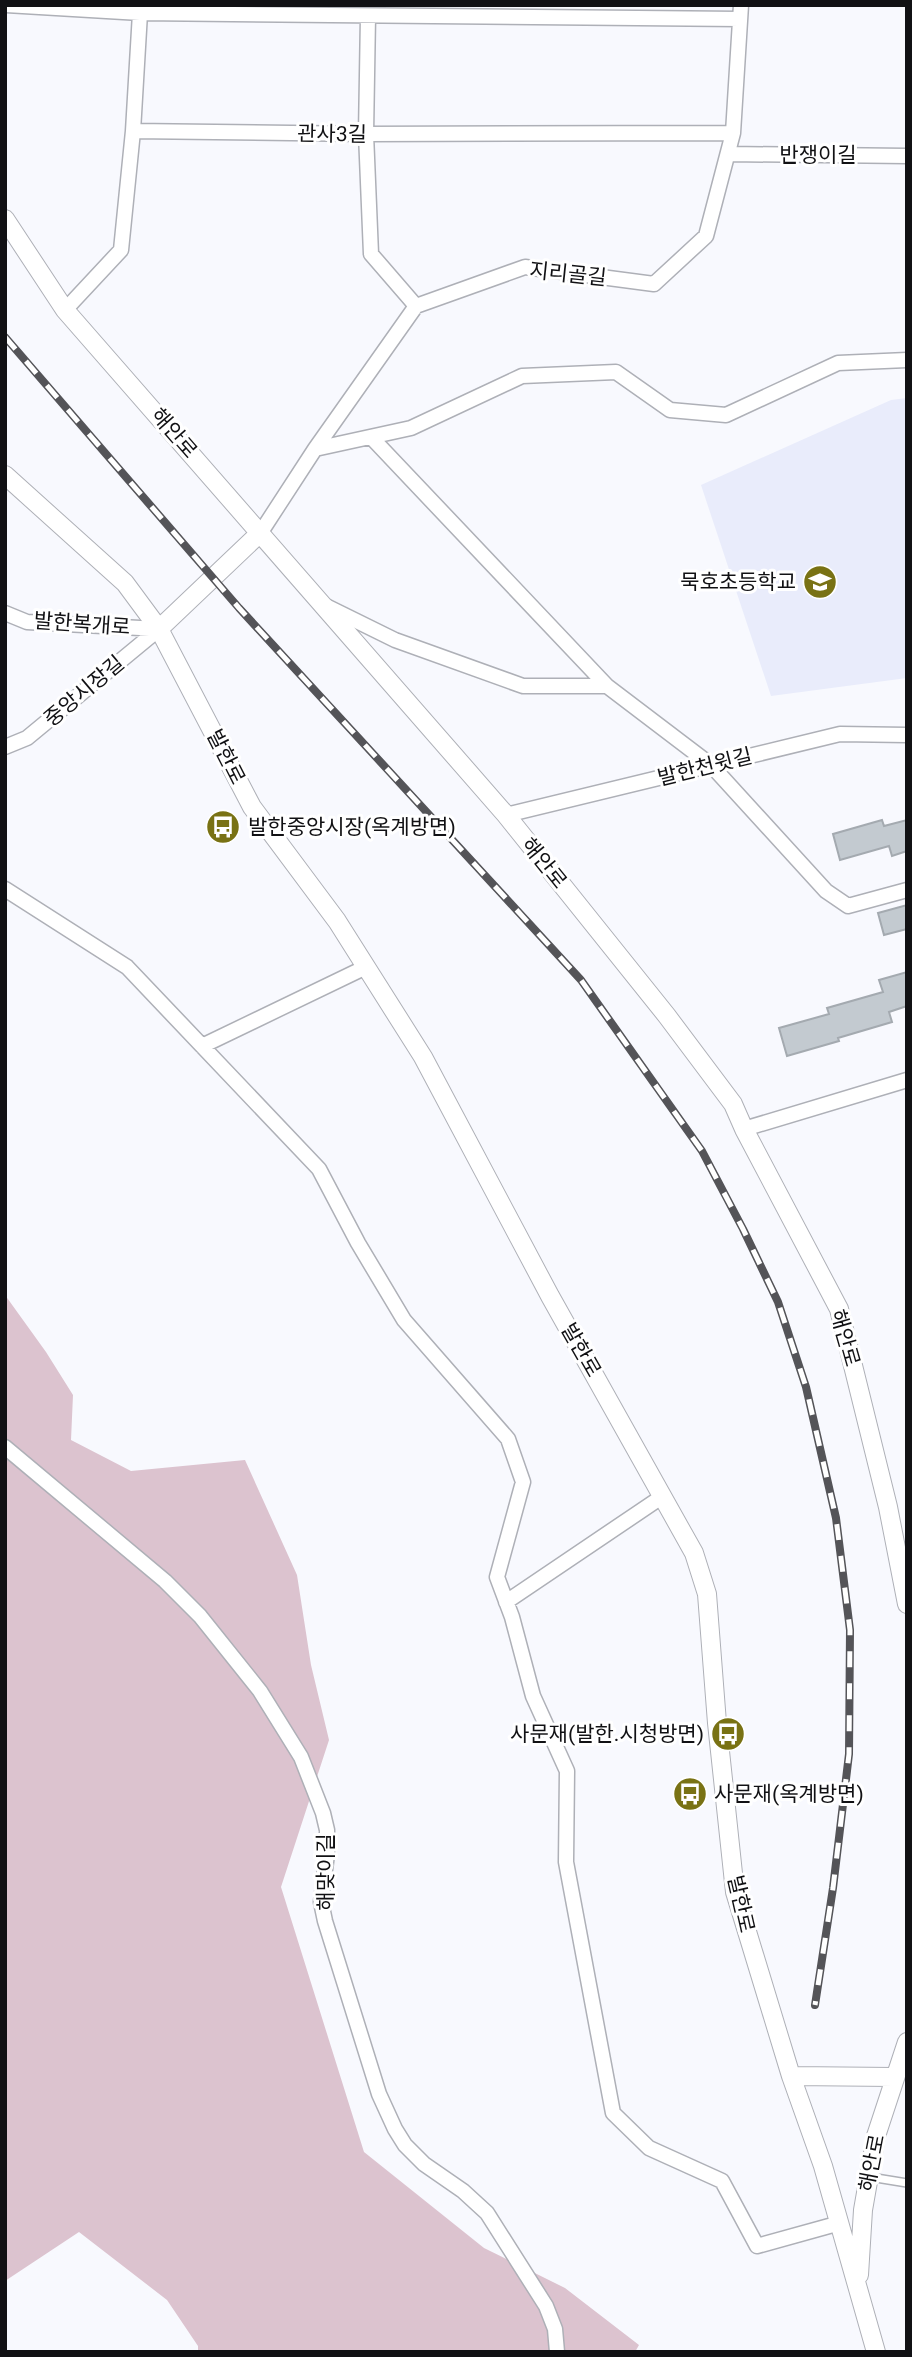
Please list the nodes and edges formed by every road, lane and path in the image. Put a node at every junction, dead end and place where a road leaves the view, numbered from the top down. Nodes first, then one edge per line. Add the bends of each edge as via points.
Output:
1 (6, 5) edge
2 (283, 10) edge
3 (533, 11) edge
4 (741, 12) edge
5 (140, 13) junction
6 (368, 16) junction
7 (132, 131) junction
8 (733, 133) junction
9 (366, 134) junction
10 (729, 155) junction
11 (907, 156) edge
12 (5, 219) edge
13 (416, 306) junction
14 (65, 310) junction
15 (907, 360) edge
16 (371, 437) junction
17 (315, 449) junction
18 (5, 475) edge
19 (261, 532) junction
20 (324, 605) junction
21 (5, 614) edge
22 (159, 629) junction
23 (607, 686) junction
24 (907, 735) edge
25 (6, 748) edge
26 (710, 765) junction
27 (506, 815) junction
28 (5, 889) edge
29 (907, 890) edge
30 (366, 967) junction
31 (202, 1046) junction
32 (907, 1080) edge
33 (744, 1129) junction
34 (5, 1447) edge
35 (663, 1496) junction
36 (906, 1592) edge
37 (506, 1602) junction
38 (907, 2042) edge
39 (791, 2076) junction
40 (894, 2077) junction
41 (869, 2177) junction
42 (907, 2183) edge
43 (840, 2223) junction
44 (858, 2289) junction
45 (557, 2352) edge
46 (876, 2352) edge

1 - 5 street
2 - 5 street
2 - 6 street
3 - 4 street
3 - 6 street
4 - 8 street, 지리골길
5 - 7 street
6 - 9 street
7 - 9 street, 관사3길
7 - 14 street via 121,250
8 - 9 street, 관사3길
8 - 10 street, 지리골길
9 - 13 street via 371,254
10 - 11 street, 반쟁이길
10 - 13 street, 지리골길 via 706,236 654,284 526,267
12 - 14 street, 해안로
13 - 17 street
14 - 19 street, 해안로
15 - 16 street via 838,363 726,415 670,410 617,372 522,376 411,428
16 - 17 street
16 - 23 street
17 - 19 street
18 - 22 street, 발한로 via 125,583
19 - 20 street, 해안로
19 - 22 street
20 - 23 street via 396,640 523,686
20 - 27 street, 해안로
21 - 22 street, 발한복개로 via 27,621
22 - 25 street, 중앙시장길 via 27,738
22 - 30 street, 발한로 via 252,807
23 - 26 street
24 - 26 street, 발한천윗길 via 840,734
26 - 27 street, 발한천윗길
26 - 29 street via 825,891 848,906
27 - 33 street, 해안로 via 667,1016 733,1104
28 - 31 street via 127,967
30 - 31 street
30 - 35 street, 발한로 via 424,1058
31 - 37 street via 319,1169 404,1320 508,1438 523,1482 497,1577
32 - 33 street
33 - 36 street, 해안로 via 839,1309
34 - 45 street, 해맞이길 via 165,1581 200,1616 260,1692 301,1757 327,1830 321,1902 325,1921 379,2094 405,2145 487,2213 546,2306
35 - 37 street
35 - 39 street, 발한로 via 694,1553 707,1594 735,1892
37 - 43 street via 533,1696 567,1771 566,1862 613,2113 649,2148 722,2181 758,2246
38 - 40 street, 해안로
39 - 40 street
39 - 43 street, 발한로
40 - 41 street, 해안로
41 - 42 lane
41 - 44 street, 해안로
43 - 44 street, 발한로
44 - 46 street, 발한로

